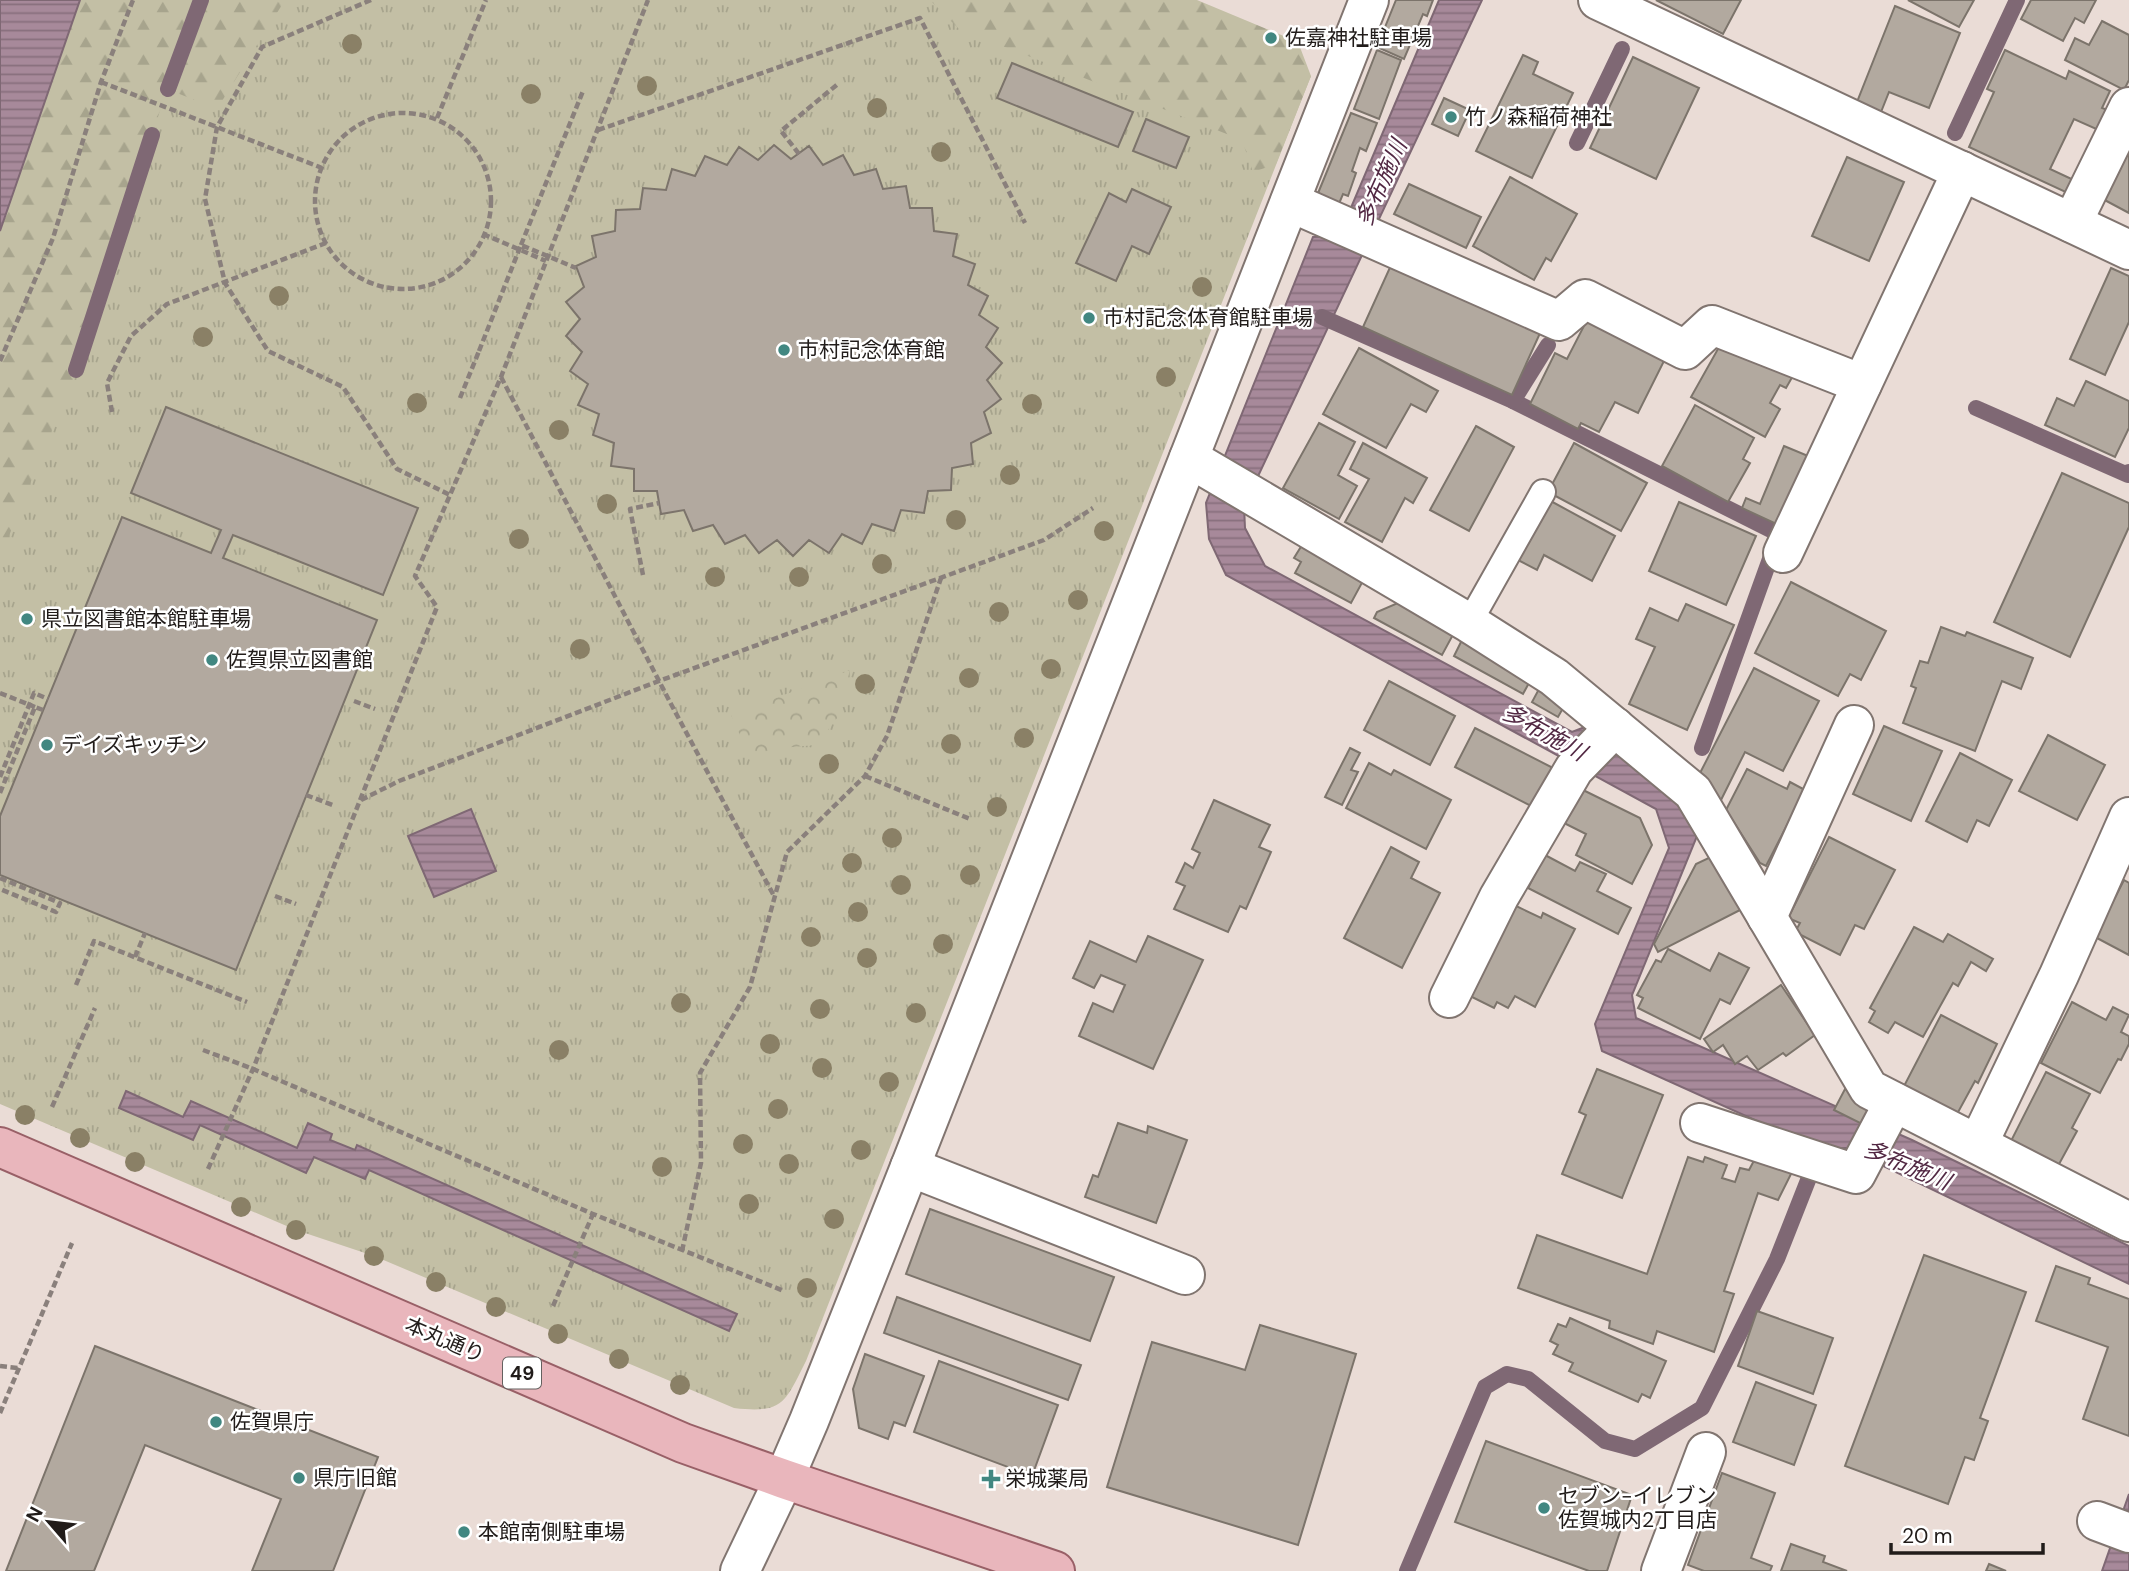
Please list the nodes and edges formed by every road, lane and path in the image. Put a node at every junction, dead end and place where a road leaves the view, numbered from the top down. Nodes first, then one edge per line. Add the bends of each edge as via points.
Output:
1 (134, 0) edge
2 (371, 0) edge
3 (486, 0) edge
4 (649, 0) edge
5 (1369, 0) edge
6 (1598, 0) edge
7 (101, 82) junction
8 (839, 83) dead end
9 (583, 91) dead end
10 (2129, 107) edge
11 (437, 118) junction
12 (217, 127) junction
13 (598, 130) junction
14 (799, 154) dead end
15 (322, 168) junction
16 (1962, 171) junction
17 (1290, 202) junction
18 (1025, 223) dead end
19 (2072, 223) junction
20 (483, 234) junction
21 (327, 243) junction
22 (522, 245) junction
23 (2129, 250) edge
24 (546, 261) junction
25 (576, 268) dead end
26 (225, 283) junction
27 (0, 361) edge
28 (501, 377) junction
29 (1862, 384) junction
30 (460, 398) dead end
31 (112, 412) dead end
32 (1200, 464) junction
33 (1543, 492) dead end
34 (450, 495) junction
35 (659, 503) dead end
36 (1093, 508) dead end
37 (1783, 553) dead end
38 (643, 575) dead end
39 (942, 577) junction
40 (1469, 623) junction
41 (659, 681) junction
42 (0, 693) edge
43 (48, 699) dead end
44 (354, 701) dead end
45 (35, 707) junction
46 (374, 709) dead end
47 (43, 710) dead end
48 (1854, 726) dead end
49 (1615, 727) junction
50 (865, 776) junction
51 (0, 777) edge
52 (0, 793) edge
53 (306, 794) dead end
54 (360, 800) junction
55 (335, 806) dead end
56 (2129, 817) edge
57 (970, 819) dead end
58 (0, 878) edge
59 (0, 889) edge
60 (275, 896) dead end
61 (775, 896) junction
62 (296, 904) dead end
63 (1767, 917) junction
64 (145, 933) dead end
65 (135, 957) junction
66 (76, 985) dead end
67 (1449, 998) dead end
68 (247, 1002) dead end
69 (95, 1008) dead end
70 (203, 1051) dead end
71 (253, 1069) junction
72 (1894, 1102) junction
73 (52, 1107) dead end
74 (1700, 1123) dead end
75 (1978, 1144) junction
76 (0, 1147) edge
77 (910, 1167) junction
78 (208, 1169) dead end
79 (593, 1214) junction
80 (2129, 1222) edge
81 (72, 1243) dead end
82 (682, 1251) junction
83 (1185, 1275) dead end
84 (784, 1292) dead end
85 (553, 1306) dead end
86 (0, 1366) edge
87 (18, 1368) junction
88 (0, 1413) edge
89 (1706, 1452) dead end
90 (784, 1479) junction
91 (740, 1571) edge
92 (1055, 1571) edge
93 (1661, 1571) edge

1 - 7 path
2 - 12 path via 262,47
3 - 11 path
4 - 13 path
5 - 17 street
6 - 16 street
7 - 12 path
7 - 27 path via 53,238
8 - 14 path via 781,131
9 - 22 path
10 - 19 street
11 - 15 path via 397,111 359,122 330,149
11 - 20 path via 469,141 489,176 491,216
12 - 15 path
12 - 26 path via 205,199
13 - 18 path via 920,18
13 - 24 path
15 - 21 path via 315,186 317,226
16 - 19 street
16 - 29 street
17 - 29 street via 1559,321 1586,299 1685,350 1712,325
17 - 32 street
19 - 23 street
20 - 21 path via 476,252 446,279 408,290 369,284 336,261
20 - 24 path
21 - 26 path
22 - 25 path, bridge
22 - 30 path, bridge
24 - 28 path
26 - 31 path via 167,304 131,336 107,383
26 - 34 path via 268,351 343,387 397,469
28 - 34 path
28 - 41 path
29 - 37 street
32 - 40 street
32 - 77 street
33 - 40 lane
34 - 54 path via 415,576 437,607
35 - 38 path via 630,509
36 - 39 path via 1044,540
39 - 41 path
39 - 50 path via 887,736
40 - 49 street via 1554,677
41 - 54 path
41 - 61 path
42 - 45 path, bridge
43 - 51 path via 34,694
44 - 46 path
45 - 47 path
45 - 52 path
48 - 63 street
49 - 63 street via 1693,792
49 - 67 street via 1574,769 1499,897
50 - 57 path
50 - 61 path via 787,852
53 - 55 path
54 - 71 path
56 - 75 street
58 - 59 path via 60,903 56,912
60 - 62 path
61 - 82 path via 750,987 700,1073 701,1163
63 - 72 street via 1869,1089
64 - 65 path
65 - 66 path via 94,940
65 - 68 path
69 - 73 path
70 - 71 path
71 - 78 path
71 - 79 path
72 - 74 street via 1829,1166
72 - 75 street
75 - 80 street
76 - 90 main road, 本丸通り / 49 via 683,1443
77 - 83 street
77 - 90 street
79 - 82 path
79 - 85 path
81 - 87 path
82 - 84 path
86 - 87 path
87 - 88 path
89 - 93 street
90 - 91 street
90 - 92 main road, 本丸通り / 49

